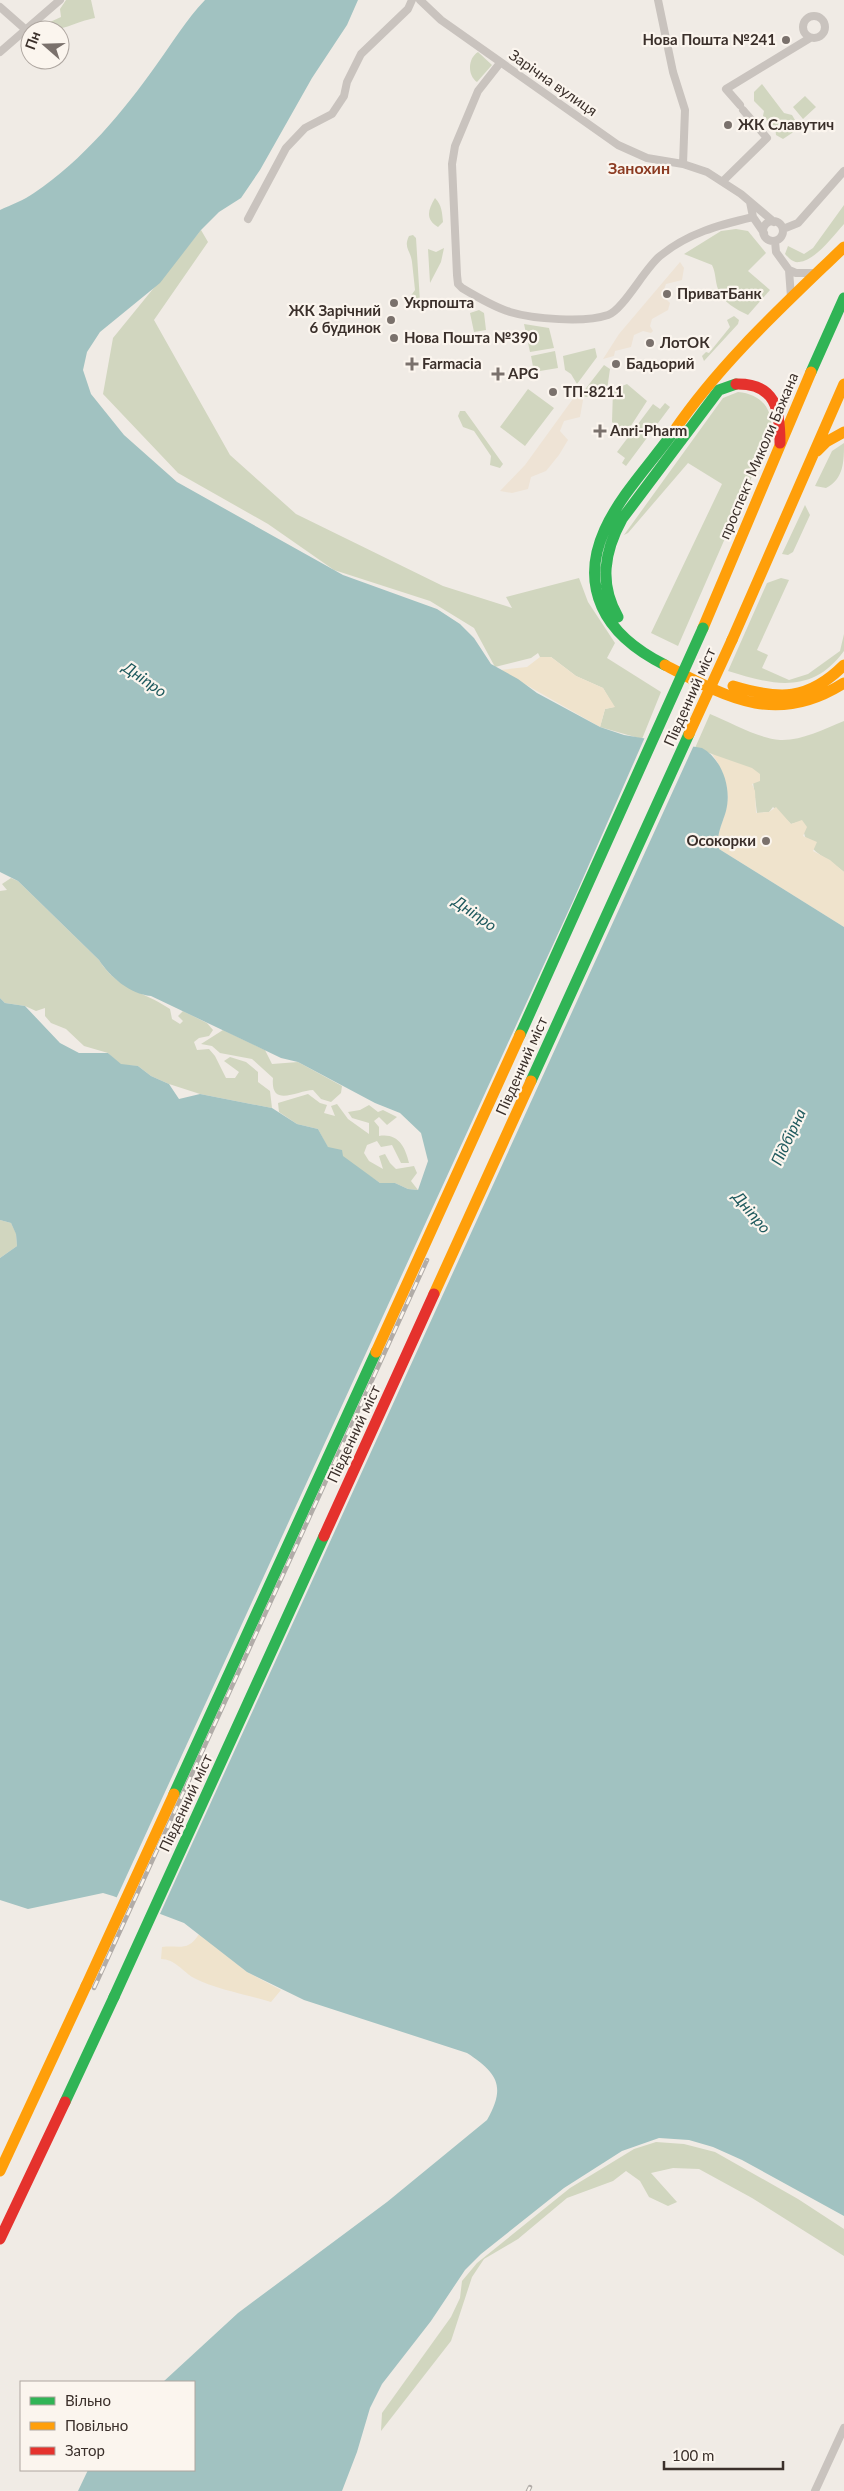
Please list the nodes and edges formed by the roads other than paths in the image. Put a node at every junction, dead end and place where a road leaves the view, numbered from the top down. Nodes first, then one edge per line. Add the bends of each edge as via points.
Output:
1 (60, 0) edge
2 (412, 0) edge
3 (420, 0) edge
4 (658, 0) edge
5 (0, 7) edge
6 (37, 20) edge
7 (20, 24) edge
8 (20, 34) edge
9 (810, 38) dead end
10 (0, 52) edge
11 (500, 63) junction
12 (683, 164) junction
13 (844, 171) edge
14 (723, 181) junction
15 (750, 202) junction
16 (753, 218) junction
17 (248, 219) dead end
18 (774, 222) junction
19 (783, 229) junction
20 (764, 233) junction
21 (775, 241) junction
22 (844, 248) edge
23 (789, 270) junction
24 (818, 272) junction
25 (791, 298) junction
26 (844, 298) edge
27 (844, 384) edge
28 (844, 432) edge
29 (780, 443) junction
30 (812, 457) junction
31 (703, 628) joint
32 (844, 665) edge
33 (844, 683) edge
34 (0, 2171) edge
35 (0, 2239) edge
36 (844, 2428) edge
37 (815, 2491) edge

1 - 6 street
2 - 17 street via 408,9 361,54 344,96 332,114 305,128 286,148
3 - 11 street, Зарічна вулиця via 441,20
4 - 12 street via 673,72 685,110
5 - 7 street
8 - 10 street
9 - 14 street via 726,89 767,138
11 - 12 street, Зарічна вулиця via 618,145 647,158
11 - 16 street via 478,91 455,146 452,164 457,275 462,288 512,312 567,320 609,315 660,256 693,234
12 - 14 street, Зарічна вулиця via 699,168
13 - 19 street via 798,223
14 - 15 street, Зарічна вулиця
15 - 16 street
15 - 18 street, Зарічна вулиця
16 - 20 street
18 - 19 street, Зарічна вулиця
18 - 20 street via 766,225
19 - 21 street via 782,236
20 - 21 street
21 - 23 street via 776,252
22 - 24 highway
23 - 24 street via 796,273
23 - 25 street
24 - 25 highway
25 - 33 highway via 714,377 612,515 597,550 595,588 605,614 632,646 724,693 760,705 792,706 829,694
26 - 29 highway, проспект Миколи Бажана
27 - 30 highway
28 - 30 highway via 826,442
29 - 31 highway, проспект Миколи Бажана
29 - 32 highway via 779,412 766,393 749,384 728,385 719,390 611,537 604,576 606,592 624,626 649,647 725,684 770,696 803,693 819,686
30 - 35 highway, Південний міст, bridge via 732,640 118,1988
31 - 34 highway, Південний міст, bridge via 580,904
36 - 37 street

